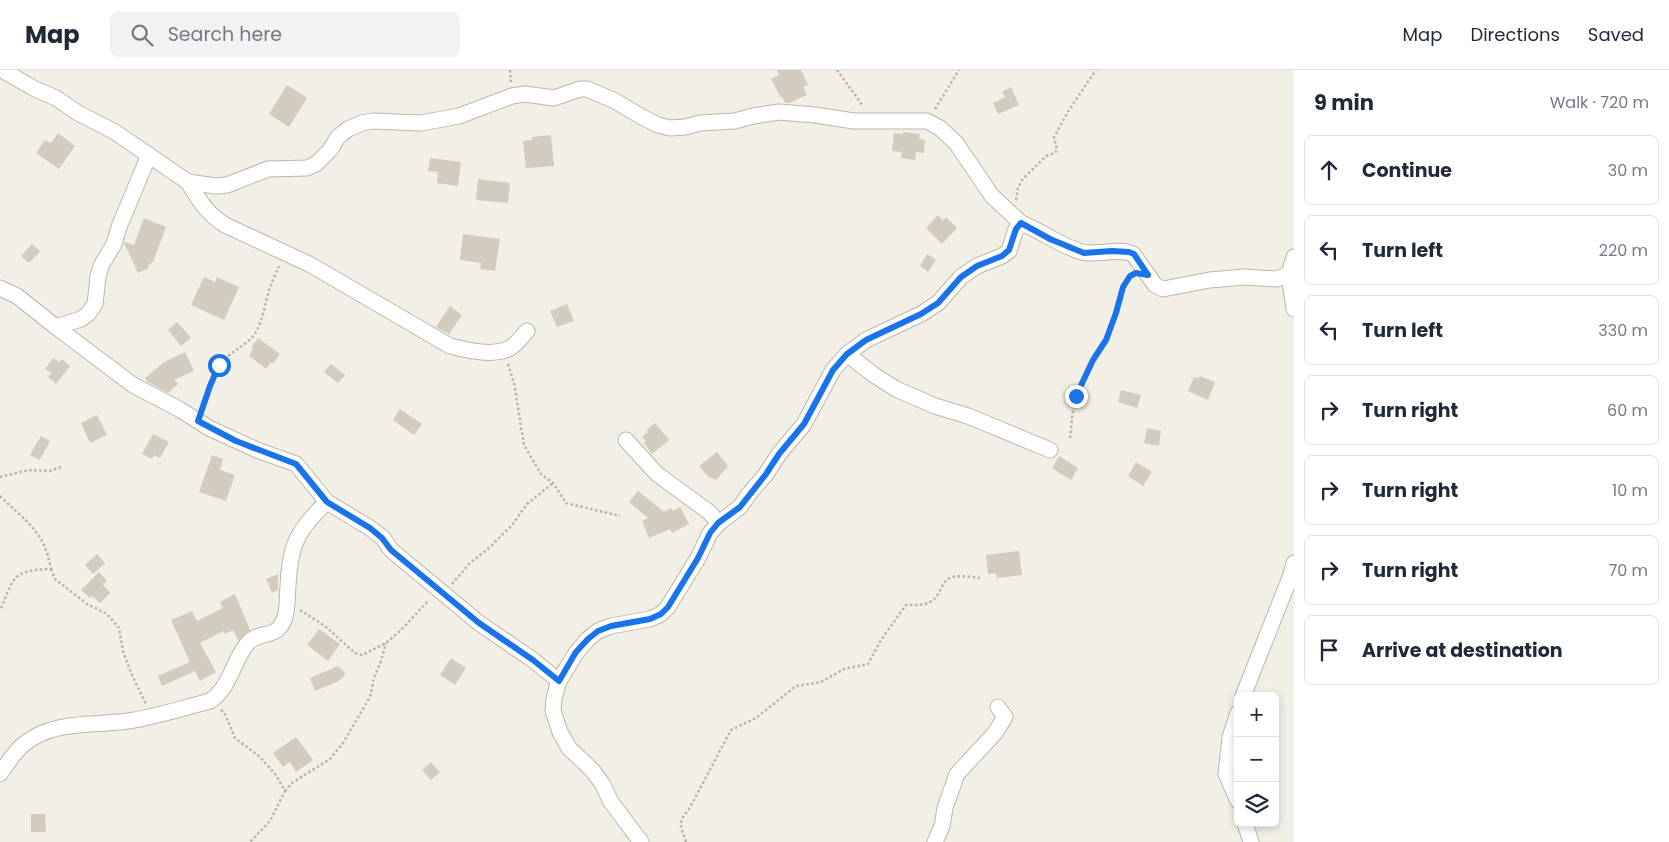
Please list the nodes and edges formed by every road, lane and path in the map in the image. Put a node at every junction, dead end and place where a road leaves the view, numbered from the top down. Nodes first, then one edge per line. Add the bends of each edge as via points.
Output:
1 (2, 70) edge
2 (837, 70) edge
3 (959, 70) edge
4 (1096, 70) edge
5 (927, 121) junction
6 (874, 122) junction
7 (149, 156) junction
8 (188, 182) junction
9 (1017, 220) junction
10 (285, 253) junction
11 (1294, 257) edge
12 (1289, 274) junction
13 (1148, 275) junction
14 (0, 288) edge
15 (1294, 309) edge
16 (56, 327) junction
17 (527, 331) dead end
18 (510, 348) junction
19 (847, 354) junction
20 (198, 421) junction
21 (1070, 438) dead end
22 (626, 440) dead end
23 (1050, 450) dead end
24 (61, 467) dead end
25 (0, 477) edge
26 (553, 482) junction
27 (0, 496) edge
28 (327, 502) junction
29 (620, 516) dead end
30 (718, 523) junction
31 (1294, 563) edge
32 (51, 569) junction
33 (980, 578) dead end
34 (441, 591) junction
35 (287, 600) junction
36 (0, 610) edge
37 (386, 643) junction
38 (559, 681) junction
39 (1245, 692) edge
40 (210, 701) junction
41 (998, 707) dead end
42 (154, 715) junction
43 (1234, 725) edge
44 (0, 774) edge
45 (285, 791) junction
46 (1234, 792) edge
47 (1246, 827) edge
48 (250, 842) edge
49 (641, 842) edge
50 (686, 842) edge
51 (935, 842) edge
52 (1251, 842) edge

1 - 7 street via 116,132
2 - 6 path
3 - 5 path
4 - 9 path via 1054,137 1055,153 1046,156 1022,180 1018,188
5 - 6 street
5 - 9 street via 956,143 992,196
6 - 8 street via 779,112 735,122 670,128 588,89 554,98 525,94 459,116 421,123 362,122 338,137 330,150 308,168 268,169 227,185
7 - 8 street
7 - 16 street via 114,244 101,266 95,304 81,319
8 - 10 street via 212,217
9 - 13 street via 1084,253 1112,251 1134,254
9 - 19 street via 1009,250 1002,256 961,277 938,303 921,314 866,340
10 - 18 street via 450,346 474,352
10 - 20 path via 254,334 219,365
11 - 12 street
12 - 13 street via 1277,279 1244,276 1163,289 1155,285
12 - 15 street
13 - 21 path via 1136,273 1123,287 1106,340 1076,396
14 - 16 street via 18,296
16 - 20 street via 133,385
17 - 18 street
18 - 26 path via 508,364 524,445 542,474
19 - 23 street via 896,389
19 - 30 street via 833,370 804,424 766,474 740,507
20 - 28 street via 236,441 296,464
22 - 30 street via 657,474 709,512
24 - 25 path
26 - 29 path via 566,503
26 - 34 path via 527,504 512,524 451,585
27 - 32 path via 39,534 48,551
28 - 34 street via 370,528 391,550
28 - 35 street via 298,535 290,556
30 - 38 street via 661,614 598,631 576,652
31 - 39 street
32 - 36 path via 19,574 11,581
32 - 42 path via 55,580 87,604 107,614 119,628 131,673
33 - 50 path via 952,577 941,586 933,600 926,604 906,605 868,664 844,669 821,682 796,686 756,718 731,730 682,817 680,823
34 - 37 path
34 - 38 street
35 - 37 path via 355,653 362,655
35 - 40 street via 280,628 248,642 222,692
37 - 45 path via 370,697 343,743 330,759
38 - 49 street via 553,711 560,732 569,748 593,771 610,802
40 - 42 street
40 - 45 path via 224,712 236,738 260,757
41 - 51 street via 1005,717 957,774
42 - 44 street via 58,728 39,735 24,744
43 - 46 street via 1226,774
45 - 48 path via 270,821
47 - 52 street

